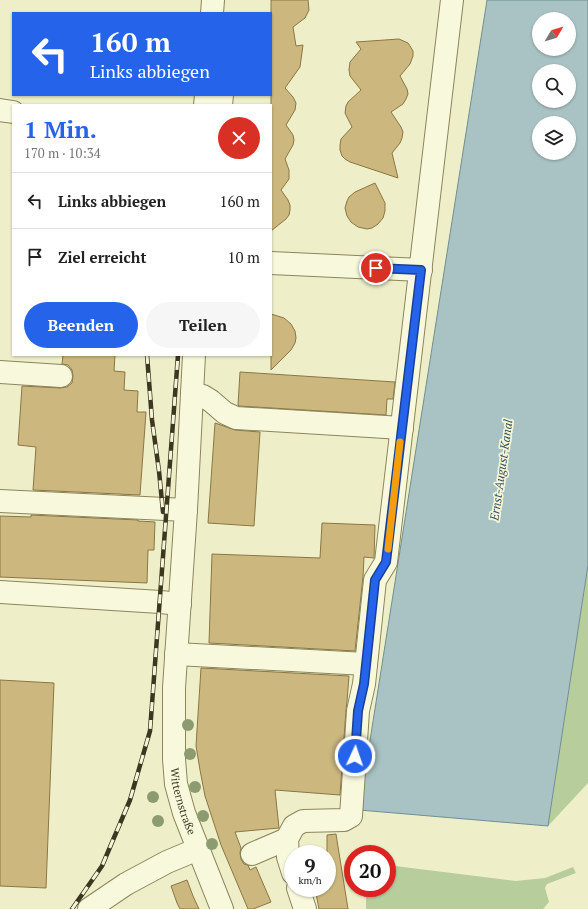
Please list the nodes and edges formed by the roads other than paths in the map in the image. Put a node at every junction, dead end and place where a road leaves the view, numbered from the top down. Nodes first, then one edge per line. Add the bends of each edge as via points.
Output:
1 (214, 0) edge
2 (228, 0) edge
3 (452, 0) edge
4 (212, 12) edge
5 (227, 12) edge
6 (0, 110) edge
7 (12, 112) edge
8 (272, 264) edge
9 (421, 270) junction
10 (194, 356) edge
11 (0, 372) edge
12 (62, 376) dead end
13 (192, 393) junction
14 (402, 428) junction
15 (0, 501) edge
16 (186, 510) junction
17 (0, 592) edge
18 (180, 604) junction
19 (176, 654) junction
20 (366, 664) junction
21 (288, 839) junction
22 (288, 845) edge
23 (198, 849) junction
24 (252, 854) dead end
25 (301, 897) edge
26 (89, 909) edge
27 (222, 909) edge
28 (305, 909) edge

1 - 4 street
2 - 5 street
3 - 9 street
6 - 7 street
8 - 9 street
9 - 14 street
10 - 13 street, Witternstraße
11 - 12 street
13 - 14 street via 203,396 236,418
13 - 16 street, Witternstraße
14 - 20 street via 386,562 375,580
15 - 16 street
16 - 18 street, Witternstraße
17 - 18 street
18 - 19 street, Witternstraße
19 - 20 street
19 - 23 street, Witternstraße via 176,784
20 - 21 street via 358,711 351,816 344,820 303,821 294,826
21 - 22 street
21 - 24 street
23 - 26 street via 126,884
23 - 27 street, Witternstraße
25 - 28 street

